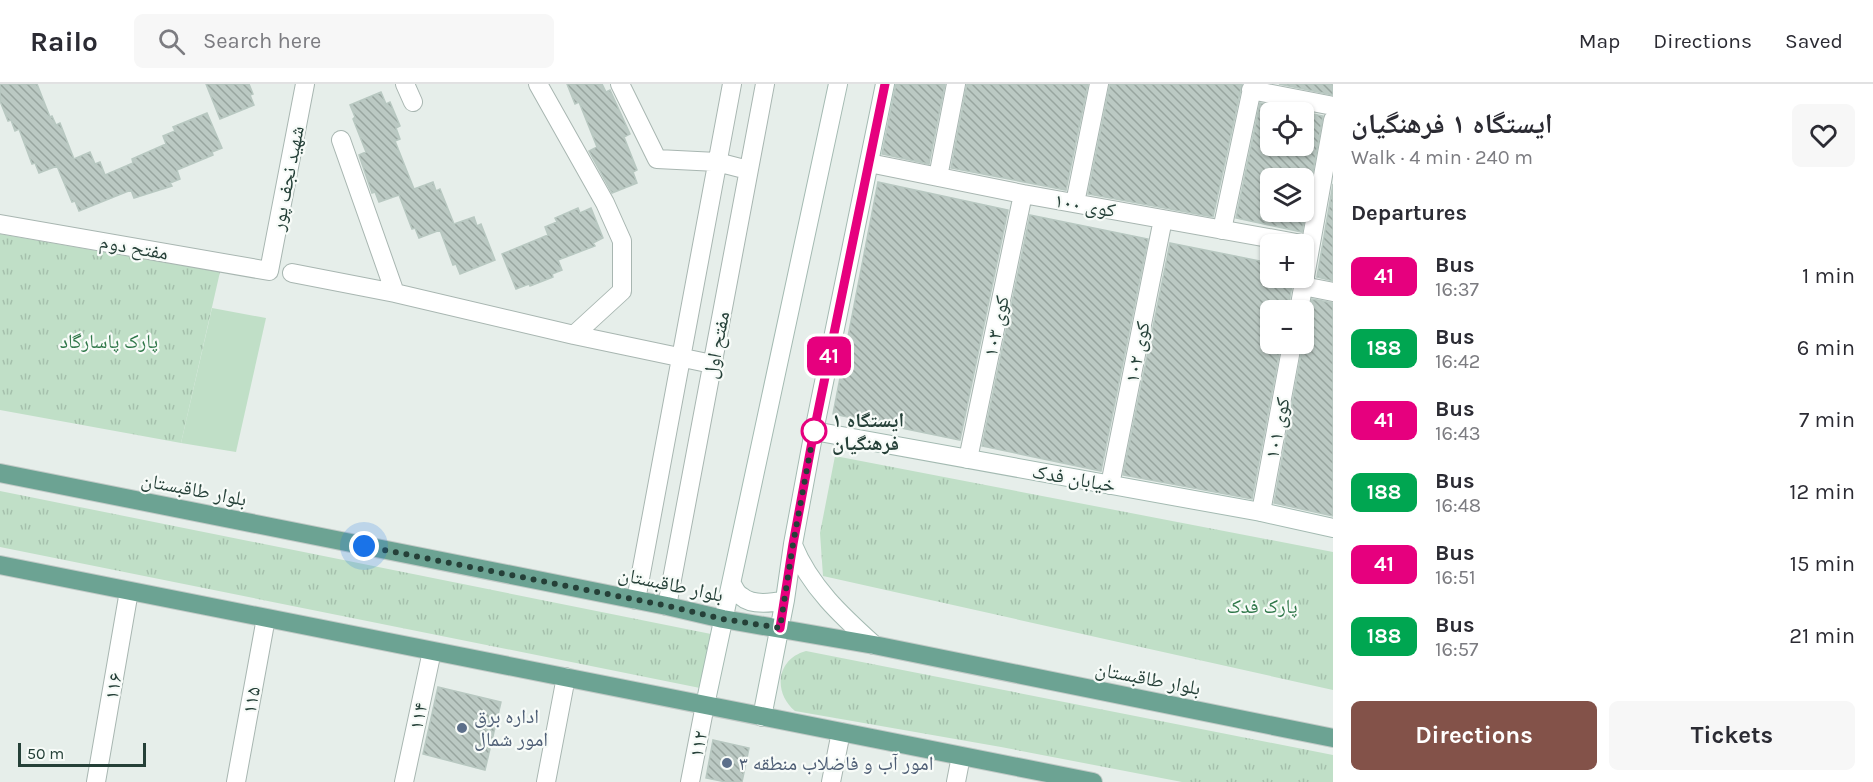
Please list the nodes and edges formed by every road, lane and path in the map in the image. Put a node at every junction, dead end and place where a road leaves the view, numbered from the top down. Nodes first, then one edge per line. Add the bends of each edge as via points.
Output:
1 (305, 84) edge
2 (405, 84) edge
3 (538, 84) edge
4 (620, 84) edge
5 (732, 84) edge
6 (765, 84) edge
7 (838, 84) edge
8 (885, 84) edge
9 (956, 84) edge
10 (1099, 84) edge
11 (1252, 87) edge
12 (413, 102) dead end
13 (1333, 106) edge
14 (1333, 120) edge
15 (341, 140) dead end
16 (717, 162) junction
17 (869, 163) junction
18 (748, 170) junction
19 (938, 177) junction
20 (1023, 194) junction
21 (1075, 203) junction
22 (1163, 219) junction
23 (0, 224) edge
24 (1222, 230) junction
25 (1308, 234) edge
26 (1260, 237) edge
27 (269, 271) joint
28 (292, 273) dead end
29 (1313, 288) edge
30 (1333, 292) edge
31 (395, 293) junction
32 (574, 335) junction
33 (1290, 354) edge
34 (681, 358) junction
35 (712, 364) junction
36 (814, 431) junction
37 (968, 459) junction
38 (0, 473) edge
39 (1110, 485) junction
40 (1261, 512) junction
41 (1333, 528) edge
42 (793, 544) junction
43 (0, 565) edge
44 (732, 584) junction
45 (129, 591) junction
46 (636, 600) junction
47 (785, 600) junction
48 (668, 606) junction
49 (266, 618) junction
50 (723, 619) junction
51 (780, 628) junction
52 (874, 645) junction
53 (432, 651) junction
54 (566, 677) junction
55 (705, 705) junction
56 (762, 717) junction
57 (841, 732) junction
58 (1333, 738) edge
59 (961, 756) junction
60 (96, 782) edge
61 (236, 782) edge
62 (404, 782) edge
63 (546, 782) edge
64 (690, 782) edge
65 (831, 782) edge
66 (956, 782) edge
67 (1091, 782) edge

1 - 27 street, شهید نجف پور
2 - 12 street
3 - 32 street via 622,240 622,291
4 - 16 street via 657,159
5 - 16 street, مفتح اول
6 - 18 street, مفتح اول
7 - 44 street, ۱۱۲
8 - 17 street
9 - 19 street
10 - 21 street
11 - 13 street
11 - 24 street
14 - 25 street
15 - 31 street
16 - 18 street
16 - 34 street, مفتح اول
17 - 19 street, کوی ۱۰۰
17 - 36 street
18 - 35 street, مفتح اول
19 - 20 street, کوی ۱۰۰
20 - 21 street, کوی ۱۰۰
20 - 37 street, کوی ۱۰۳
21 - 22 street, کوی ۱۰۰
22 - 24 street, کوی ۱۰۰
22 - 39 street, کوی ۱۰۲
23 - 27 street, مفتح دوم
24 - 26 street, کوی ۱۰۰
28 - 31 street
29 - 30 street
31 - 32 street
32 - 34 street
33 - 40 street, کوی ۱۰۱
34 - 35 street
34 - 46 street, مفتح اول
35 - 48 street, مفتح اول
36 - 37 street, خیابان فدک
36 - 42 street
37 - 39 street, خیابان فدک
38 - 46 main road, بلوار طاقبستان
39 - 40 street, خیابان فدک
40 - 41 street, خیابان فدک
42 - 47 street
42 - 52 street via 823,596
43 - 45 main road
44 - 47 street via 741,597 753,602
44 - 50 street, ۱۱۲
45 - 49 main road
45 - 60 street, ۱۱۶
46 - 48 main road, بلوار طاقبستان
47 - 51 street
48 - 50 main road, بلوار طاقبستان
49 - 53 main road
49 - 61 street, ۱۱۵
50 - 51 main road, بلوار طاقبستان
50 - 55 street, ۱۱۲
51 - 52 main road, بلوار طاقبستان
51 - 56 street
52 - 58 main road, بلوار طاقبستان
53 - 54 main road
53 - 62 street, ۱۱۴
54 - 55 main road
54 - 63 street
55 - 56 main road
55 - 64 street, ۱۱۲
56 - 57 main road
57 - 59 main road
57 - 65 street
59 - 66 street
59 - 67 main road

